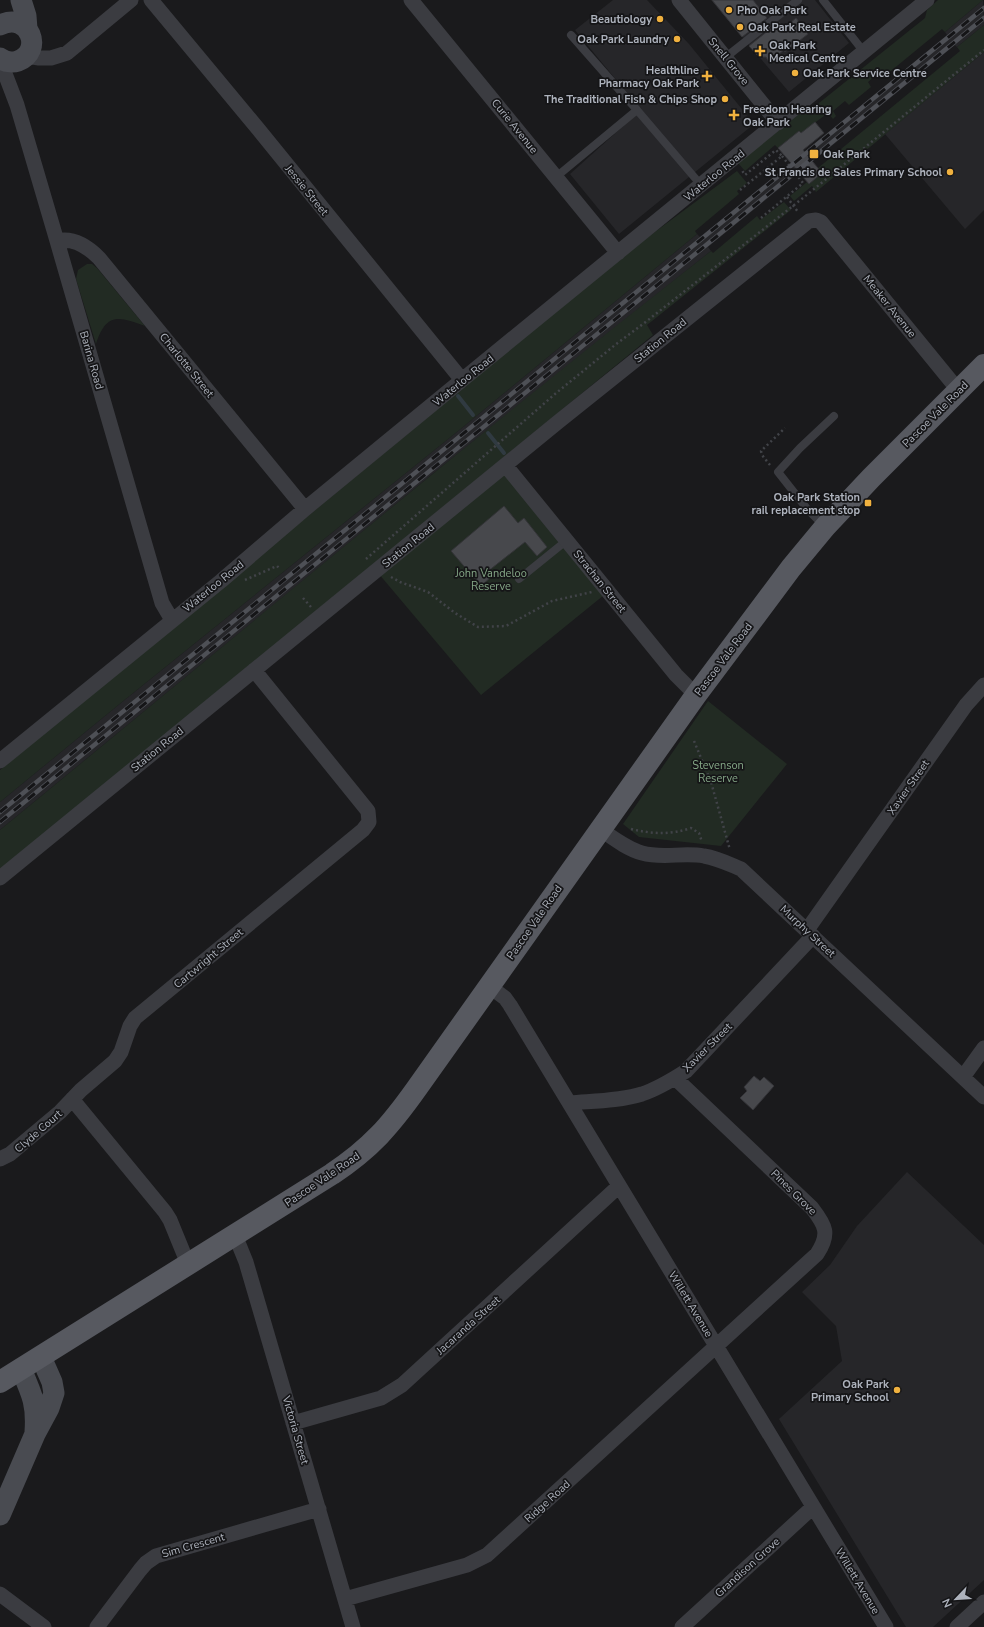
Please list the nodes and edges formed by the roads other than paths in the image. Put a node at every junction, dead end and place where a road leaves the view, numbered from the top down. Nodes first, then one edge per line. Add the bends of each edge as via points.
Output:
1 (9, 0) edge
2 (20, 0) edge
3 (131, 0) edge
4 (151, 0) edge
5 (411, 0) edge
6 (680, 0) edge
7 (798, 0) edge
8 (823, 0) edge
9 (927, 0) edge
10 (3, 24) edge
11 (571, 35) dead end
12 (864, 52) junction
13 (14, 54) edge
14 (726, 57) junction
15 (637, 110) junction
16 (778, 123) junction
17 (556, 177) junction
18 (701, 185) junction
19 (820, 222) joint
20 (57, 241) junction
21 (618, 253) junction
22 (984, 366) edge
23 (462, 380) junction
24 (959, 391) junction
25 (834, 416) dead end
26 (506, 466) junction
27 (305, 509) junction
28 (825, 527) junction
29 (566, 541) junction
30 (519, 579) dead end
31 (172, 620) junction
32 (254, 670) junction
33 (984, 685) edge
34 (696, 695) junction
35 (1, 757) edge
36 (600, 829) junction
37 (0, 878) edge
38 (810, 933) junction
39 (489, 986) junction
40 (984, 1048) edge
41 (964, 1077) junction
42 (674, 1078) junction
43 (984, 1096) edge
44 (72, 1099) junction
45 (570, 1102) junction
46 (0, 1159) edge
47 (619, 1186) junction
48 (235, 1235) junction
49 (188, 1264) junction
50 (716, 1346) junction
51 (41, 1357) junction
52 (21, 1369) junction
53 (0, 1382) edge
54 (294, 1424) junction
55 (35, 1434) junction
56 (813, 1507) junction
57 (319, 1509) junction
58 (0, 1515) edge
59 (0, 1595) edge
60 (345, 1599) junction
61 (984, 1602) edge
62 (44, 1627) edge
63 (97, 1627) edge
64 (353, 1627) edge
65 (682, 1627) edge
66 (886, 1627) edge
67 (957, 1627) edge

1 - 10 street
2 - 13 street via 26,16
3 - 13 street via 61,56 51,58 44,54
4 - 23 street, Jessie Street
5 - 17 street, Curie Avenue
6 - 14 street, Snell Grove
7 - 14 lane
8 - 12 lane
9 - 12 street, Waterloo Road
10 - 13 street via 18,22
11 - 15 lane
12 - 16 street, Waterloo Road
13 - 20 street, Barina Road via 15,98
14 - 16 street, Snell Grove
15 - 17 lane
15 - 18 lane
16 - 18 street, Waterloo Road
17 - 21 street, Curie Avenue
18 - 21 street, Waterloo Road
19 - 24 street, Meaker Avenue
19 - 26 street, Station Road via 811,220 796,230
20 - 27 street, Charlotte Street via 64,239 79,243 99,258
20 - 31 street, Barina Road via 162,603
21 - 23 street, Waterloo Road
22 - 24 main road, Pascoe Vale Road
23 - 27 street, Waterloo Road
24 - 28 main road, Pascoe Vale Road
25 - 28 lane via 778,472
26 - 29 street, Strachan Street
26 - 32 street, Station Road
27 - 31 street, Waterloo Road
28 - 34 main road, Pascoe Vale Road
29 - 30 lane
29 - 34 street, Strachan Street via 676,675
31 - 35 street, Waterloo Road
32 - 37 street, Station Road
32 - 44 street, Cartwright Street via 368,811 369,822 363,830 135,1018 115,1061
33 - 38 street, Xavier Street via 966,706
34 - 36 main road, Pascoe Vale Road
36 - 38 street, Murphy Street via 637,852 658,856 703,855 741,869
36 - 39 main road, Pascoe Vale Road
38 - 41 street, Murphy Street
38 - 42 street, Xavier Street via 686,1071
39 - 45 street, Willett Avenue via 510,1005
39 - 48 main road, Pascoe Vale Road via 380,1136 344,1166
40 - 41 street
41 - 43 street, Murphy Street
42 - 45 street, Xavier Street via 642,1094 625,1098
42 - 50 street, Pines Grove via 812,1208 826,1233 816,1254
44 - 46 street, Clyde Court via 10,1154
44 - 49 street via 165,1212
45 - 47 street, Willett Avenue
47 - 50 street, Willett Avenue
47 - 54 street, Jacaranda Street via 402,1385 381,1398
48 - 49 main road, Pascoe Vale Road
48 - 54 street, Victoria Street via 246,1262
49 - 51 main road, Pascoe Vale Road
50 - 56 street, Willett Avenue
50 - 60 street, Ridge Road via 487,1555 467,1564
51 - 52 main road, Pascoe Vale Road
51 - 55 street via 54,1393
52 - 53 main road, Pascoe Vale Road
52 - 55 street via 32,1393 36,1412
54 - 57 street, Victoria Street
55 - 58 street
56 - 65 street, Grandison Grove
56 - 66 street, Willett Avenue
57 - 60 street, Victoria Street
57 - 63 street, Sim Crescent via 156,1556 140,1570
59 - 62 street
60 - 64 street, Victoria Street
61 - 67 street

